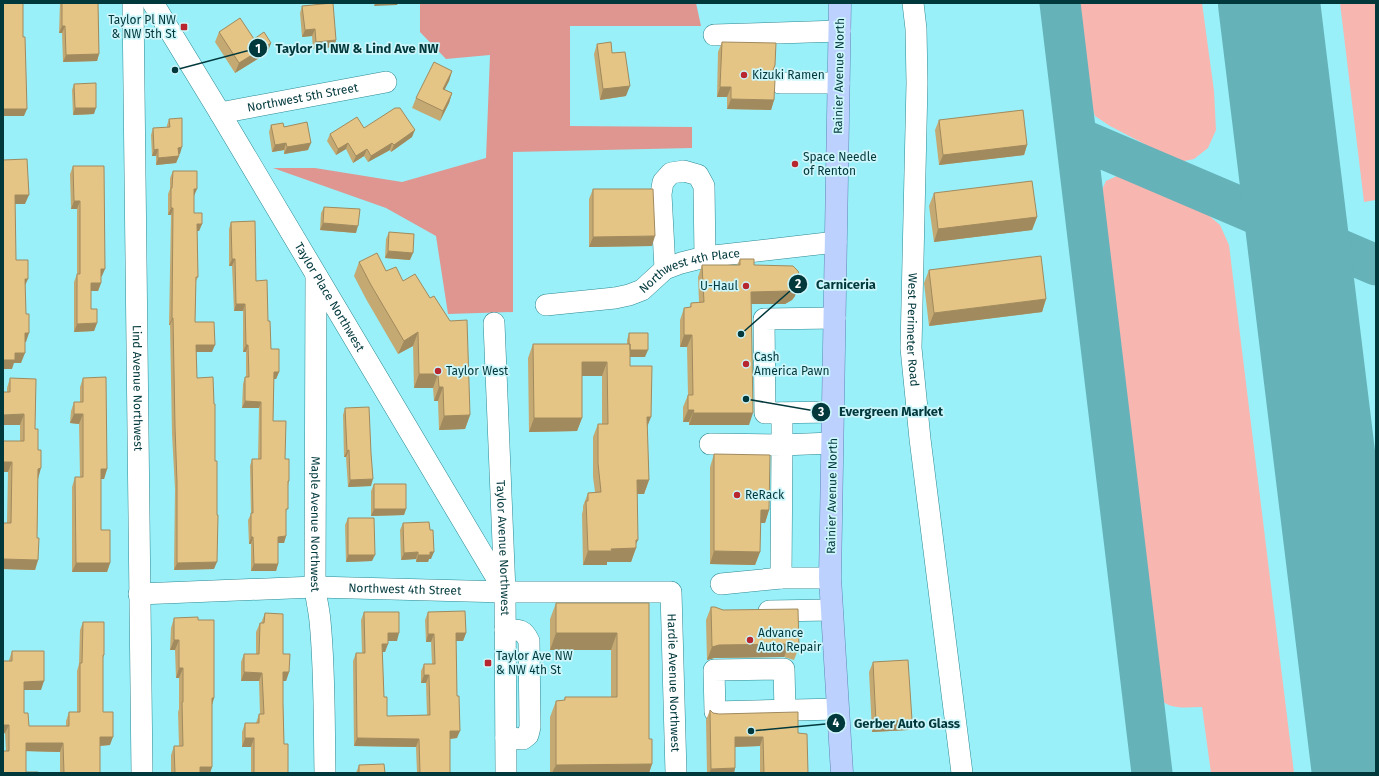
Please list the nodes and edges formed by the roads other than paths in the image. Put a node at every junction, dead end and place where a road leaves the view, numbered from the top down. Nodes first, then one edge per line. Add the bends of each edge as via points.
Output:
1 (133, 3) edge
2 (153, 3) edge
3 (840, 3) edge
4 (912, 3) edge
5 (840, 31) junction
6 (714, 34) dead end
7 (386, 82) dead end
8 (780, 83) dead end
9 (839, 83) junction
10 (220, 113) junction
11 (836, 242) junction
12 (705, 257) junction
13 (665, 269) junction
14 (316, 275) junction
15 (546, 305) dead end
16 (835, 318) junction
17 (494, 323) dead end
18 (833, 412) junction
19 (782, 413) junction
20 (832, 443) junction
21 (710, 444) dead end
22 (782, 445) junction
23 (781, 578) junction
24 (830, 578) junction
25 (721, 584) dead end
26 (315, 587) junction
27 (505, 592) junction
28 (671, 592) joint
29 (139, 594) junction
30 (832, 610) junction
31 (748, 611) edge
32 (838, 709) junction
33 (785, 711) edge
34 (142, 773) edge
35 (325, 773) edge
36 (506, 773) edge
37 (676, 773) edge
38 (842, 773) edge
39 (962, 773) edge

1 - 29 street, Lind Avenue Northwest
2 - 10 street, Taylor Place Northwest
3 - 5 main road, Rainier Avenue North
4 - 39 street, West Perimeter Road via 916,28 917,84 911,348
5 - 6 street
5 - 9 main road, Rainier Avenue North
7 - 10 street, Northwest 5th Street
8 - 9 street
9 - 11 main road, Rainier Avenue North
10 - 14 street, Taylor Place Northwest
11 - 12 street, Northwest 4th Place
11 - 16 main road, Rainier Avenue North
12 - 13 street, Northwest 4th Place
12 - 13 street via 704,186 698,175 684,171 671,173 663,182 661,194
13 - 15 street, Northwest 4th Place via 642,290 629,295
14 - 26 street, Maple Avenue Northwest
14 - 27 street, Taylor Place Northwest
16 - 18 main road, Rainier Avenue North
16 - 19 street via 764,319 765,413
17 - 27 street, Taylor Avenue Northwest
18 - 19 street
18 - 20 main road, Rainier Avenue North
19 - 22 street
20 - 22 street
20 - 24 main road, Rainier Avenue North
21 - 22 street
22 - 23 street
23 - 24 street
23 - 25 street
24 - 30 main road, Rainier Avenue North
26 - 27 street, Northwest 4th Street
26 - 29 street, Northwest 4th Street
26 - 35 street, Maple Avenue Northwest via 322,642
27 - 28 street, Northwest 4th Street
27 - 36 street, Taylor Avenue Northwest
28 - 37 street, Hardie Avenue Northwest
29 - 34 street, Lind Avenue Northwest
30 - 31 street
30 - 32 main road, Rainier Avenue North
32 - 33 street
32 - 38 main road, Rainier Avenue North

